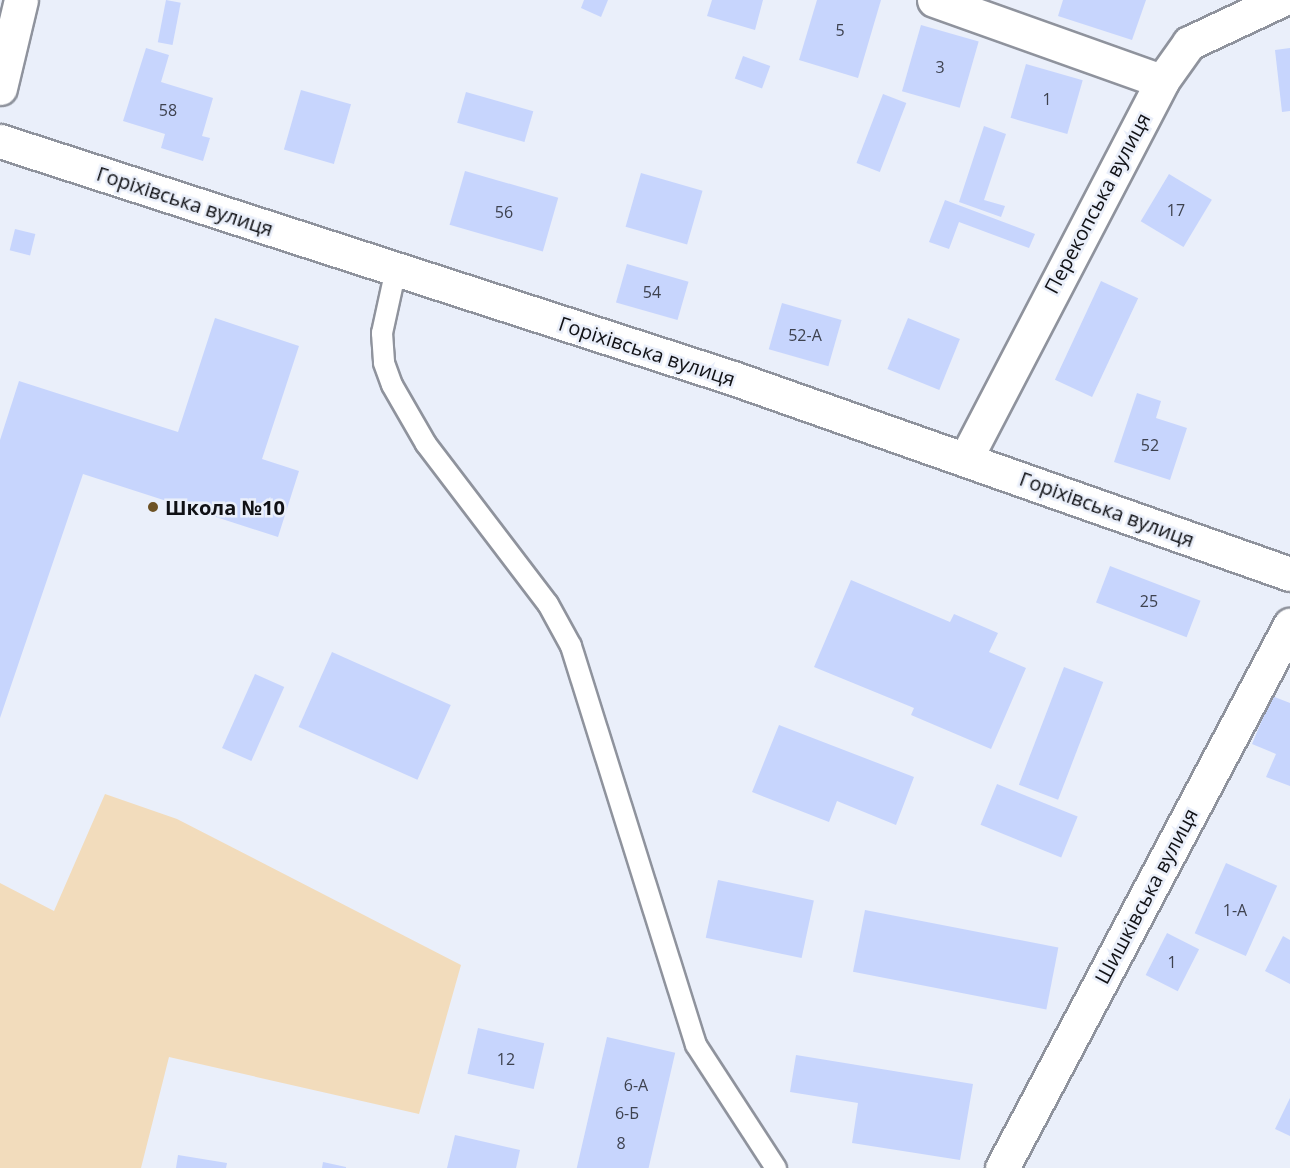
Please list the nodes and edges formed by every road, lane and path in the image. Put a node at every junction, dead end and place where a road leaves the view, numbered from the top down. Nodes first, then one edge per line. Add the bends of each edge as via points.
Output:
1 (21, 0) edge
2 (934, 0) edge
3 (1281, 0) edge
4 (1162, 81) junction
5 (0, 88) edge
6 (0, 141) edge
7 (396, 269) junction
8 (966, 458) junction
9 (1290, 574) edge
10 (1290, 625) edge
11 (776, 1168) edge
12 (1002, 1168) edge

1 - 5 street
2 - 4 street
3 - 4 street, Перекопська вулиця via 1189,43
4 - 8 street, Перекопська вулиця
6 - 7 street, Горіхівська вулиця
7 - 8 street, Горіхівська вулиця
7 - 11 lane via 382,333 384,363 392,385 426,444 548,604 572,646 696,1045
8 - 9 street, Горіхівська вулиця
10 - 12 street, Шишківська вулиця

